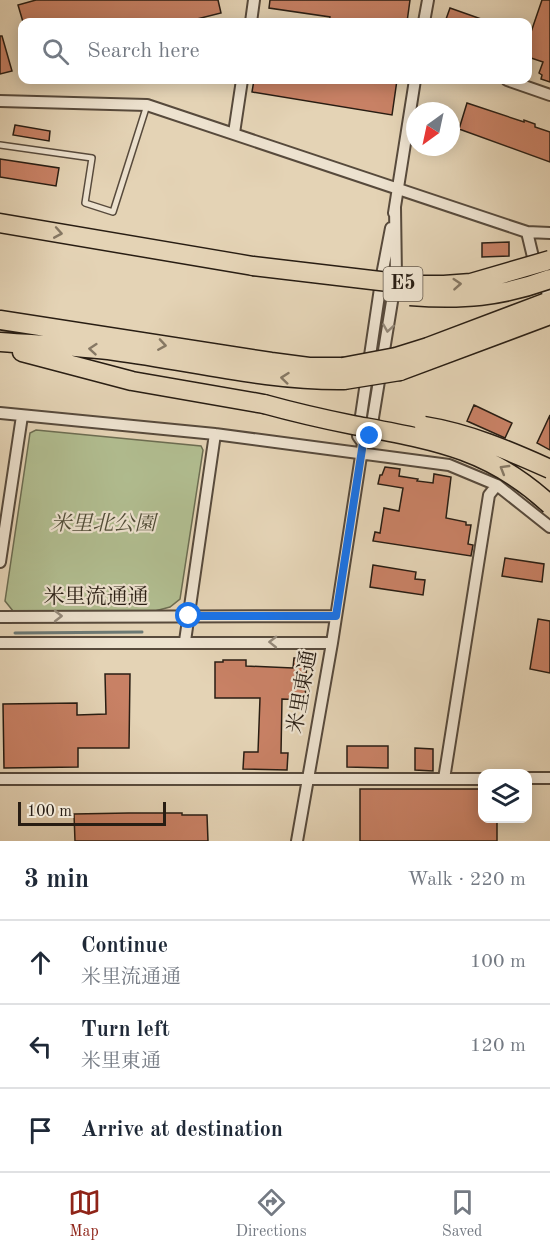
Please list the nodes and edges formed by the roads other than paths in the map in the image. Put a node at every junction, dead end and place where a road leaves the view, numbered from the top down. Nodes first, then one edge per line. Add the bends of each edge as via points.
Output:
1 (254, 0) edge
2 (428, 0) edge
3 (252, 18) edge
4 (425, 18) edge
5 (241, 84) edge
6 (414, 84) edge
7 (518, 84) edge
8 (550, 95) edge
9 (0, 101) edge
10 (147, 105) junction
11 (234, 133) junction
12 (0, 145) edge
13 (398, 189) junction
14 (0, 223) edge
15 (526, 232) junction
16 (550, 233) edge
17 (550, 260) edge
18 (260, 268) junction
19 (549, 292) edge
20 (550, 315) edge
21 (0, 320) edge
22 (0, 342) edge
23 (0, 346) edge
24 (398, 364) junction
25 (343, 374) junction
26 (264, 404) junction
27 (0, 413) edge
28 (22, 416) junction
29 (215, 434) junction
30 (362, 448) junction
31 (550, 469) edge
32 (496, 485) junction
33 (5, 504) edge
34 (550, 505) edge
35 (550, 527) edge
36 (0, 562) edge
37 (0, 616) edge
38 (189, 616) junction
39 (336, 616) junction
40 (185, 642) junction
41 (0, 643) edge
42 (332, 643) junction
43 (307, 778) junction
44 (532, 778) edge
45 (550, 778) edge
46 (0, 779) edge
47 (444, 779) junction
48 (478, 779) edge
49 (297, 841) edge

1 - 3 street
2 - 4 street
5 - 11 street
6 - 13 street, 米里東通
7 - 8 street
9 - 10 street
10 - 11 street
10 - 12 lane via 113,212 85,203 92,158
11 - 13 street
13 - 15 street
13 - 30 street, 米里東通 via 358,436
14 -> 18 highway, E5
15 - 16 street
15 - 19 street
18 -> 17 highway, E5, bridge via 444,285 471,284
18 - 19 highway, bridge via 338,285 445,299
19 - 24 highway
20 - 24 highway
21 -> 25 highway
25 -> 22 highway via 312,381 114,351
23 - 26 highway via 132,381
24 - 25 highway, bridge
26 - 31 highway, bridge via 435,428
34 -> 26 highway, bridge via 500,466 447,445
27 - 28 street
28 - 29 street
28 - 33 street
29 - 30 street
29 - 38 street
30 - 32 street via 449,465
30 - 39 street, 米里東通
32 - 35 street
32 - 47 street via 489,495
33 - 36 street
37 -> 38 street, 米里流通通
38 - 39 street, 米里流通通
38 - 40 street
39 - 42 street, 米里東通
40 - 41 street
42 -> 40 street
42 - 43 street, 米里東通
43 - 46 street
43 - 47 street
43 - 49 street, 米里東通
44 - 45 street
47 - 48 street

